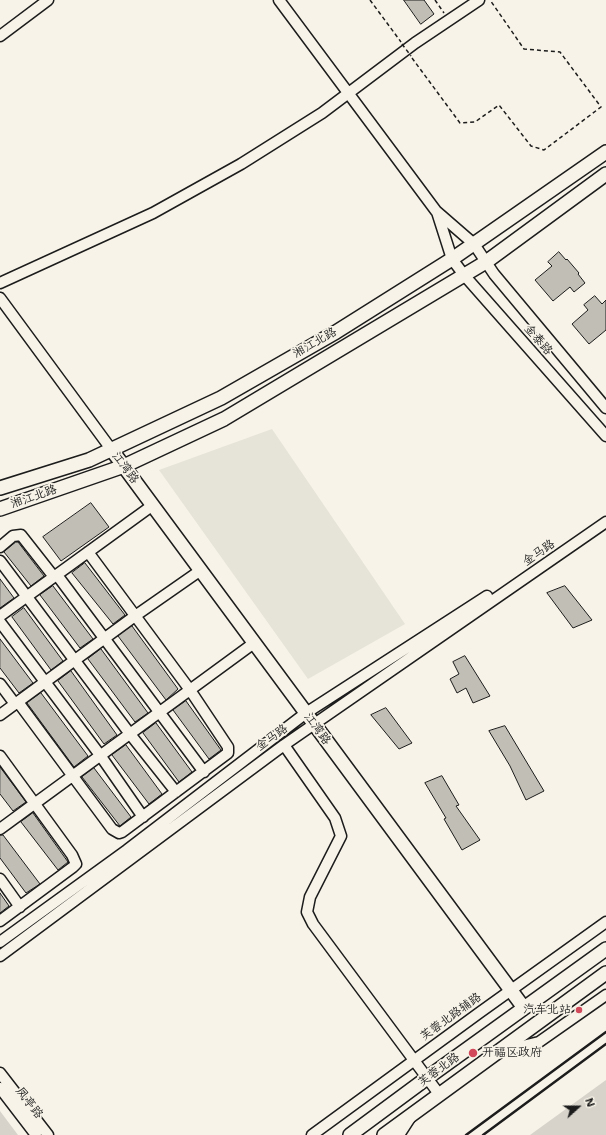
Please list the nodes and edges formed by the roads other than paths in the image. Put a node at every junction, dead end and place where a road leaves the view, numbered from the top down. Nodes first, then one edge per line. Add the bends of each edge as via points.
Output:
1 (48, 0) edge
2 (279, 0) edge
3 (478, 0) edge
4 (0, 36) edge
5 (348, 92) junction
6 (606, 152) edge
7 (606, 174) edge
8 (436, 211) junction
9 (474, 244) junction
10 (452, 259) junction
11 (486, 262) junction
12 (464, 275) junction
13 (0, 283) edge
14 (0, 298) edge
15 (606, 408) edge
16 (606, 436) edge
17 (111, 448) junction
18 (124, 466) junction
19 (0, 488) edge
20 (153, 505) junction
21 (0, 509) edge
22 (606, 515) edge
23 (606, 522) edge
24 (0, 546) edge
25 (88, 552) junction
26 (0, 561) edge
27 (201, 570) junction
28 (55, 576) junction
29 (27, 596) junction
30 (0, 616) edge
31 (135, 616) junction
32 (0, 622) edge
33 (104, 638) junction
34 (254, 643) junction
35 (75, 660) junction
36 (45, 682) junction
37 (0, 684) edge
38 (190, 690) junction
39 (16, 703) junction
40 (160, 712) junction
41 (306, 713) junction
42 (0, 715) edge
43 (314, 724) junction
44 (130, 734) junction
45 (284, 745) junction
46 (0, 756) edge
47 (100, 756) junction
48 (204, 772) junction
49 (72, 776) junction
50 (176, 792) junction
51 (34, 804) junction
52 (143, 817) junction
53 (0, 828) edge
54 (0, 879) edge
55 (20, 907) junction
56 (0, 921) edge
57 (606, 922) edge
58 (0, 942) edge
59 (606, 949) edge
60 (0, 956) edge
61 (606, 973) edge
62 (511, 990) junction
63 (606, 995) edge
64 (524, 1008) junction
65 (496, 1053) junction
66 (414, 1060) junction
67 (0, 1073) edge
68 (427, 1078) junction
69 (0, 1088) edge
70 (439, 1094) junction
71 (412, 1114) junction
72 (36, 1135) edge
73 (48, 1135) edge
74 (312, 1135) edge
75 (350, 1135) edge
76 (384, 1135) edge
77 (399, 1135) edge

1 - 4 street
2 - 5 street
3 - 5 street
5 - 8 street
5 - 13 street via 322,112 241,164 153,213
6 - 9 main road, 湘江北路
7 - 11 main road, 湘江北路
8 - 9 street
8 - 10 street, 金泰路
9 - 10 main road, 湘江北路
9 - 11 street
10 - 12 street, 金泰路
10 - 17 main road, 湘江北路 via 336,332 221,398
11 - 12 main road, 湘江北路
11 - 15 street
12 - 16 street, 金泰路
12 - 18 main road, 湘江北路 via 224,419
14 - 17 street
17 - 18 main road, 江湾路
17 - 19 main road, 湘江北路 via 89,460
18 - 20 main road, 江湾路
18 - 21 main road, 湘江北路
20 - 25 street
20 - 27 main road, 江湾路
22 - 41 street, 金马路 via 539,563
23 - 43 street, 金马路
24 - 28 street via 13,536 21,535
25 - 28 street
25 - 31 street
26 - 29 street
27 - 31 street
27 - 34 main road, 江湾路
28 - 29 street
28 - 33 street
29 - 30 street
29 - 35 street
31 - 33 street
31 - 38 street
32 - 36 street
33 - 35 street
33 - 40 street
34 - 38 street
34 - 41 main road, 江湾路
35 - 36 street
35 - 44 street
36 - 39 street
36 - 47 street
37 - 39 street
38 - 40 street
38 - 48 street via 229,750 226,756
39 - 42 street
39 - 49 street
40 - 44 street
40 - 48 street
41 - 43 main road, 江湾路
41 - 58 street, 金马路 via 127,850
43 - 45 street, 金马路
43 - 62 main road, 江湾路
44 - 47 street
44 - 50 street
45 - 60 street, 金马路
45 - 66 street via 335,818 340,836 310,897 307,912 313,924
46 - 51 street
47 - 49 street
47 - 52 street
48 - 50 street
49 - 51 street
49 - 52 street via 116,832 122,832
50 - 52 street
51 - 53 street
51 - 55 street via 76,864
54 - 55 street
55 - 56 street
57 - 62 street, 芙蓉北路辅路
59 - 64 main road, 芙蓉北路
61 - 65 main road, 芙蓉北路
62 - 64 main road, 江湾路
62 - 66 street, 芙蓉北路辅路
63 - 65 street via 539,1042
64 - 68 main road, 芙蓉北路
65 - 70 main road, 芙蓉北路
66 - 68 street
66 - 74 street, 芙蓉北路辅路
67 - 73 street
68 - 70 street
68 - 75 main road, 芙蓉北路
69 - 72 street, 凤亭路
70 - 71 main road, 芙蓉北路
71 - 76 main road, 芙蓉北路
71 - 77 street

